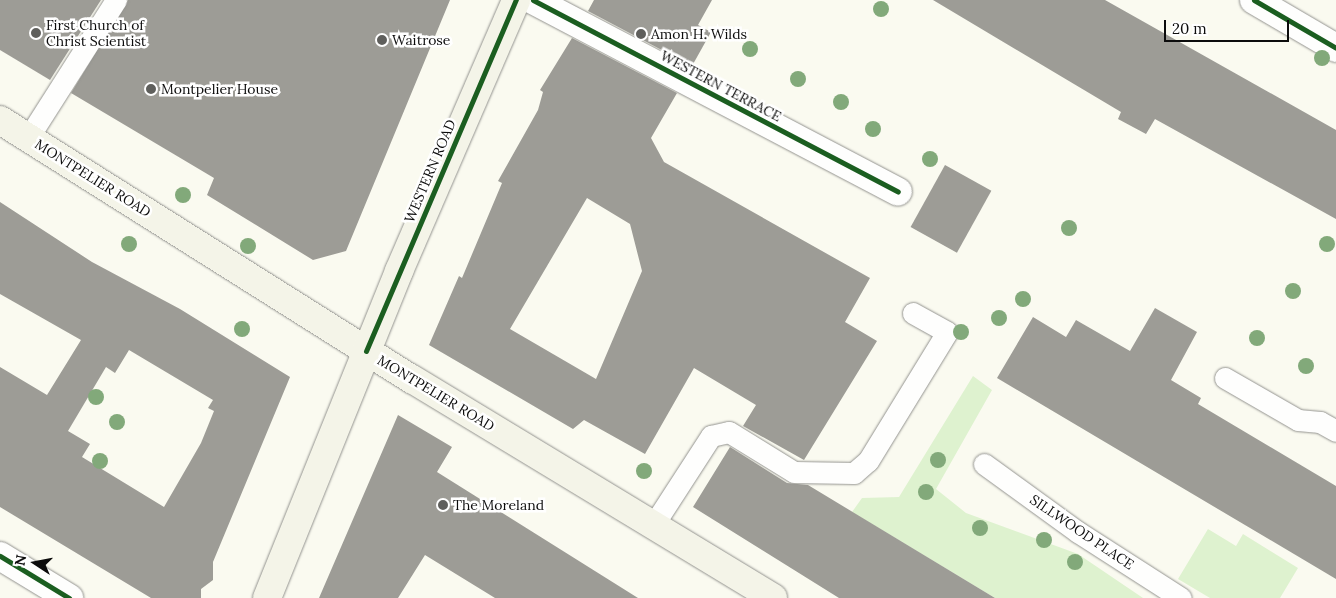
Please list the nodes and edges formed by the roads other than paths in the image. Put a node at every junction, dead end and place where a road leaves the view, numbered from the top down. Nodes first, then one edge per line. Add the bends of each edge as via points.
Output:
1 (116, 0) edge
2 (516, 0) edge
3 (533, 0) edge
4 (1254, 0) edge
5 (1336, 48) edge
6 (0, 120) edge
7 (28, 138) junction
8 (898, 192) dead end
9 (913, 313) dead end
10 (366, 351) junction
11 (1225, 378) dead end
12 (1336, 431) edge
13 (984, 464) dead end
14 (654, 524) junction
15 (0, 556) edge
16 (69, 598) edge
17 (267, 598) edge
18 (774, 598) edge
19 (1182, 598) edge

1 - 7 lane
2 - 10 main road, WESTERN ROAD
3 - 8 street, WESTERN TERRACE
4 - 5 street
6 - 7 main road, MONTPELIER ROAD
7 - 10 main road, MONTPELIER ROAD
9 - 14 lane via 947,332 868,461 854,473 794,472 729,432 711,436
10 - 14 main road, MONTPELIER ROAD
10 - 17 main road, WESTERN ROAD
11 - 12 lane via 1298,420 1320,422
13 - 19 lane, SILLWOOD PLACE via 1078,532
14 - 18 main road, MONTPELIER ROAD
15 - 16 street

